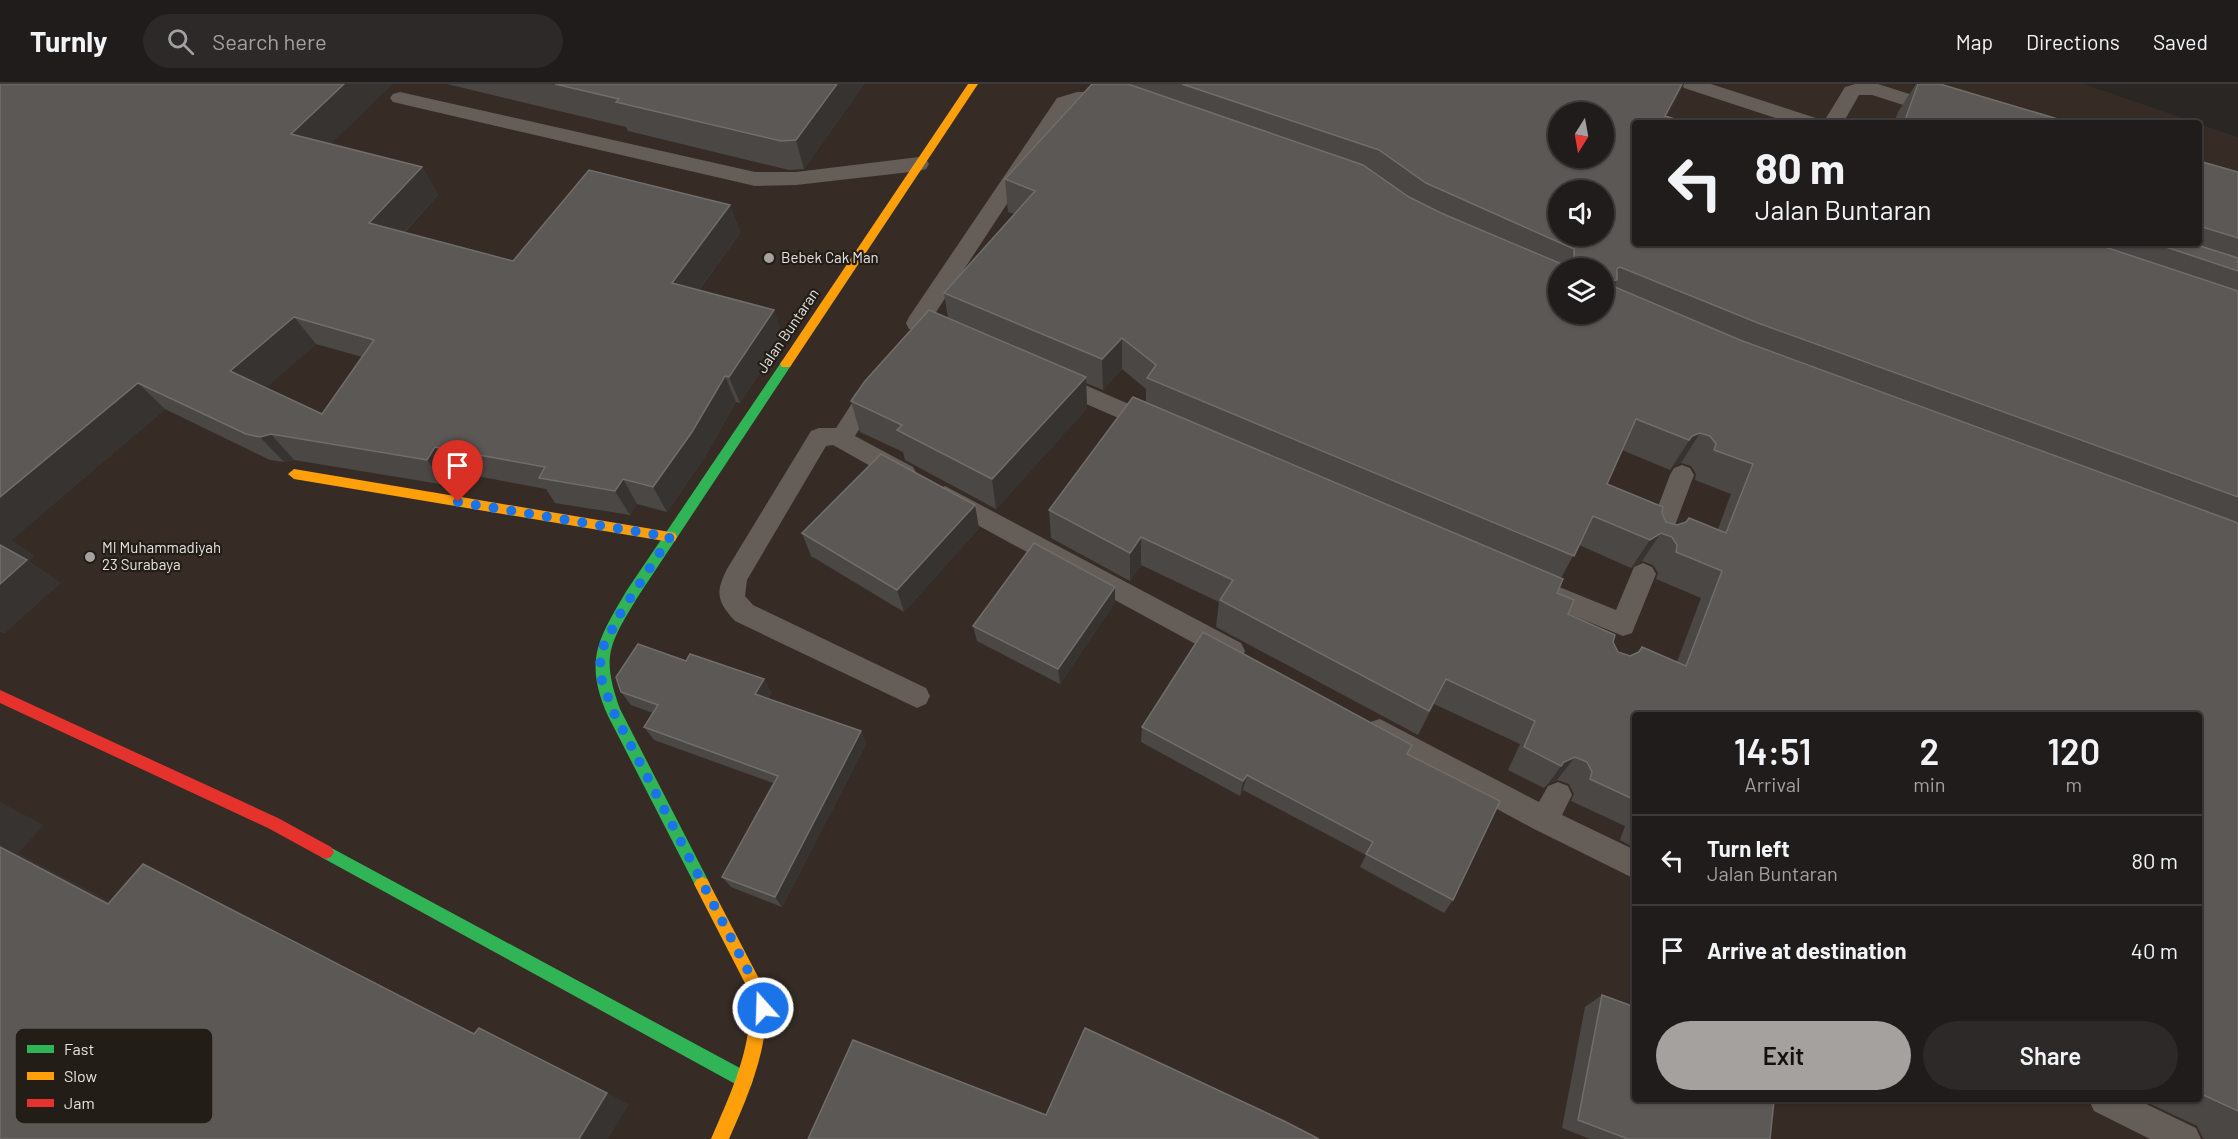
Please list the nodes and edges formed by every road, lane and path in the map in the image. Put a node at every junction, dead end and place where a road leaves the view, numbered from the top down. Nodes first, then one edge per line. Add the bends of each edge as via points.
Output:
1 (974, 84) edge
2 (1691, 84) edge
3 (400, 98) dead end
4 (1136, 111) edge
5 (1803, 120) edge
6 (1835, 120) edge
7 (1972, 120) edge
8 (919, 164) junction
9 (919, 330) edge
10 (888, 365) edge
11 (1032, 371) edge
12 (1174, 432) edge
13 (841, 439) junction
14 (294, 474) dead end
15 (1682, 475) edge
16 (670, 537) junction
17 (1657, 541) edge
18 (1643, 574) edge
19 (1523, 583) edge
20 (1250, 661) edge
21 (0, 696) edge
22 (917, 696) dead end
23 (1355, 717) edge
24 (1558, 795) edge
25 (1544, 820) junction
26 (1632, 864) edge
27 (745, 1080) junction
28 (2110, 1102) edge
29 (720, 1139) edge
30 (2185, 1139) edge

1 - 8 street, Jalan Buntaran
2 - 5 lane
3 - 8 lane via 755,179 808,179 843,171
4 - 9 lane via 1088,96 1064,102
6 - 7 lane via 1852,91 1862,88 1874,88
8 - 16 street, Jalan Buntaran
10 - 13 lane
11 - 12 lane
13 - 20 lane
13 - 22 lane via 819,437 736,576 732,600 744,613
14 - 16 street
15 - 17 lane
16 - 27 street, Jalan Buntaran via 608,634 600,653 601,678 613,711 759,992 763,1008 759,1037
18 - 19 lane via 1620,635
21 - 27 street via 273,823
23 - 25 lane
24 - 25 lane
25 - 26 lane
27 - 29 street
28 - 30 lane

